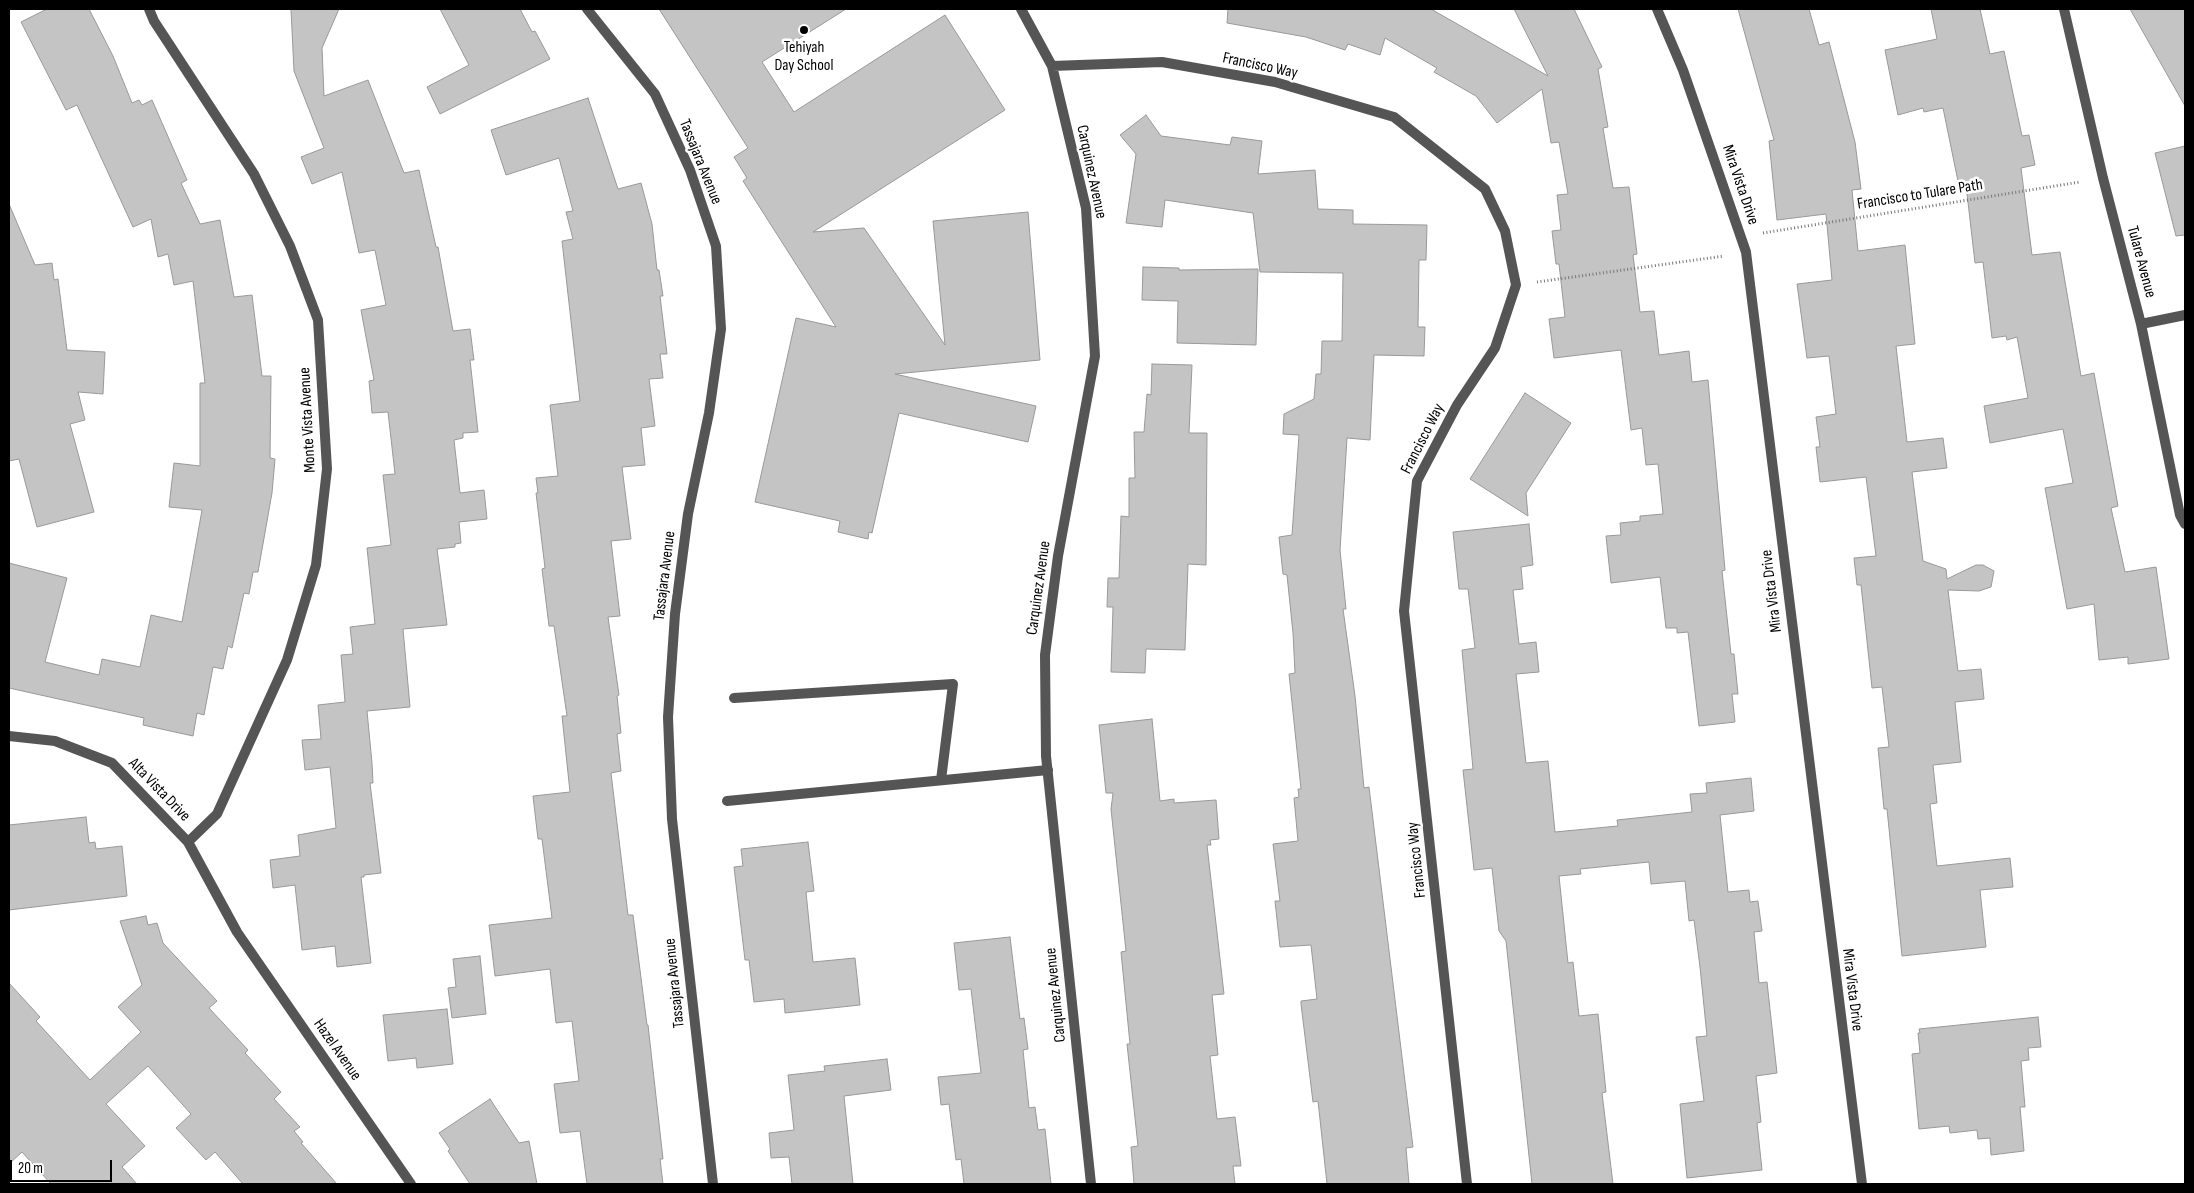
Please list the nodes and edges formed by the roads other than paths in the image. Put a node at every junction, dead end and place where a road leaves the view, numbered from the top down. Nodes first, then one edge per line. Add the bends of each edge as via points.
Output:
1 (148, 9) edge
2 (587, 9) edge
3 (1021, 9) edge
4 (1657, 9) edge
5 (2064, 9) edge
6 (1052, 66) junction
7 (2185, 315) edge
8 (2141, 324) junction
9 (2185, 524) edge
10 (734, 698) dead end
11 (9, 736) edge
12 (1048, 770) junction
13 (942, 780) junction
14 (727, 801) dead end
15 (188, 842) junction
16 (238, 932) joint
17 (411, 1184) edge
18 (713, 1184) edge
19 (1091, 1184) edge
20 (1467, 1184) edge
21 (1862, 1184) edge

1 - 15 street, Monte Vista Avenue via 254,174 294,255 318,320 327,469 316,565 287,660 217,814
2 - 18 street, Tassajara Avenue via 655,94 690,170 716,246 721,329 710,413 688,514 675,614 668,717 672,819
3 - 6 street, Carquinez Avenue
4 - 21 street, Mira Vista Drive via 1684,70 1746,252
5 - 8 street, Tulare Avenue
6 - 12 street, Carquinez Avenue via 1086,208 1095,356 1058,556 1045,655
6 - 20 street, Francisco Way via 1162,62 1275,82 1394,117 1486,189 1505,231 1516,285 1496,348 1457,405 1417,481 1404,611
7 - 8 street
8 - 9 street, Tulare Avenue via 2180,515
10 - 13 street via 953,684
11 - 15 street, Alta Vista Drive via 55,741 112,763
12 - 13 street
12 - 19 street, Carquinez Avenue
13 - 14 street
15 - 16 street, Alta Vista Drive
16 - 17 street, Hazel Avenue

